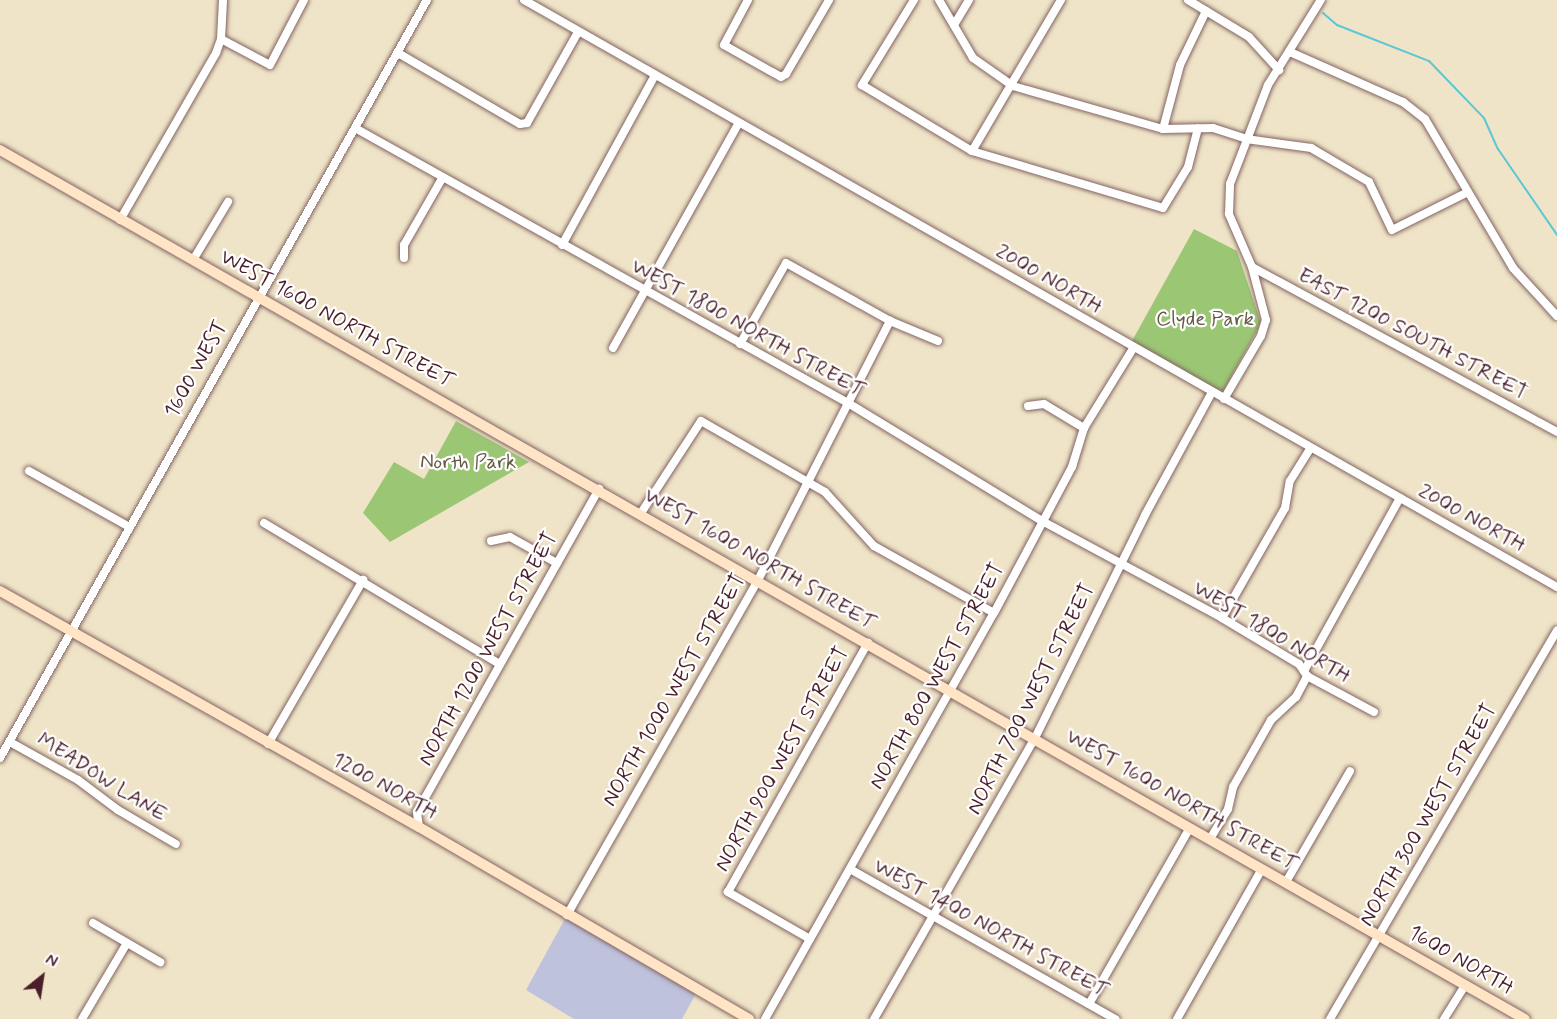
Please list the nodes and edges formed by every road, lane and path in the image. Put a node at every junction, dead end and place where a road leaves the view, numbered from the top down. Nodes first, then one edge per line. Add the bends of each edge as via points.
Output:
1 (223, 0) edge
2 (304, 0) edge
3 (427, 0) edge
4 (524, 0) edge
5 (748, 0) edge
6 (829, 0) edge
7 (914, 0) edge
8 (939, 0) edge
9 (969, 0) edge
10 (1061, 0) edge
11 (1321, 0) edge
12 (1194, 1) edge
13 (1206, 11) junction
14 (954, 25) junction
15 (578, 32) junction
16 (221, 39) junction
17 (398, 52) junction
18 (1290, 52) junction
19 (1279, 70) junction
20 (655, 75) junction
21 (1013, 86) junction
22 (740, 123) junction
23 (1198, 128) junction
24 (355, 129) junction
25 (1163, 129) junction
26 (1246, 139) junction
27 (0, 150) edge
28 (972, 151) junction
29 (443, 177) junction
30 (1466, 193) junction
31 (228, 202) dead end
32 (120, 220) junction
33 (562, 244) junction
34 (404, 258) dead end
35 (193, 260) junction
36 (1252, 267) junction
37 (645, 291) junction
38 (257, 296) junction
39 (1557, 316) edge
40 (890, 321) junction
41 (939, 341) dead end
42 (740, 344) junction
43 (1134, 347) junction
44 (613, 348) dead end
45 (1212, 392) junction
46 (1224, 399) junction
47 (848, 403) junction
48 (1028, 406) dead end
49 (1084, 428) junction
50 (1557, 432) edge
51 (1311, 448) junction
52 (29, 471) dead end
53 (808, 481) junction
54 (599, 489) junction
55 (1400, 498) junction
56 (641, 513) junction
57 (1044, 522) junction
58 (264, 523) dead end
59 (128, 526) junction
60 (491, 541) dead end
61 (557, 563) junction
62 (1120, 565) junction
63 (363, 580) junction
64 (758, 580) junction
65 (1557, 587) edge
66 (0, 591) edge
67 (994, 613) junction
68 (1222, 618) junction
69 (1557, 630) edge
70 (68, 631) junction
71 (868, 643) junction
72 (500, 664) junction
73 (1306, 673) junction
74 (950, 690) junction
75 (1374, 712) dead end
76 (1035, 738) junction
77 (10, 742) junction
78 (268, 744) junction
79 (0, 758) edge
80 (1350, 771) dead end
81 (419, 827) junction
82 (1190, 828) junction
83 (1210, 839) junction
84 (176, 844) dead end
85 (850, 869) junction
86 (1262, 869) junction
87 (1287, 882) junction
88 (567, 915) junction
89 (935, 916) junction
90 (93, 923) dead end
91 (1378, 935) junction
92 (810, 939) junction
93 (127, 943) junction
94 (160, 962) dead end
95 (1465, 985) junction
96 (1089, 1004) junction
97 (82, 1019) edge
98 (748, 1019) edge
99 (765, 1019) edge
100 (874, 1019) edge
101 (1115, 1019) edge
102 (1177, 1019) edge
103 (1329, 1019) edge
104 (1444, 1019) edge
105 (1525, 1019) edge

1 - 16 street
2 - 16 street via 270,65
3 - 17 street, 1600 WEST
4 - 15 street, 2000 NORTH
5 - 6 street via 724,45 781,77
7 - 28 street via 862,85
8 - 14 street
9 - 14 street
10 - 21 street
11 - 18 street
12 - 13 street
13 - 19 street via 1249,37
13 - 25 street via 1180,65
14 - 21 street via 973,58
15 - 17 street via 527,123 520,124
15 - 20 street, 2000 NORTH
16 - 32 street
17 - 24 street, 1600 WEST
18 - 19 street
18 - 30 street via 1413,108 1436,132
19 - 26 street via 1268,85
20 - 22 street, 2000 NORTH
20 - 33 street
21 - 25 street
21 - 28 street
22 - 37 street
22 - 43 street, 2000 NORTH
23 - 25 street
23 - 26 street via 1213,128
23 - 28 street via 1188,167 1163,208
24 - 29 street, WEST 1800 NORTH STREET
24 - 38 street, 1600 WEST
26 - 30 street via 1311,148 1361,174 1375,191 1392,230
26 - 36 street via 1230,184 1228,206
27 - 32 street, WEST 1600 NORTH STREET
29 - 33 street, WEST 1800 NORTH STREET
29 - 34 street via 404,245
30 - 39 street via 1513,268
31 - 35 street
32 - 35 street, WEST 1600 NORTH STREET
33 - 37 street, WEST 1800 NORTH STREET
35 - 38 street, WEST 1600 NORTH STREET
36 - 46 street via 1266,314 1259,340
36 - 50 street, EAST 1200 SOUTH STREET
37 - 42 street, WEST 1800 NORTH STREET
37 - 44 street
38 - 54 street, WEST 1600 NORTH STREET
38 - 59 street, 1600 WEST
40 - 41 street
40 - 42 street via 786,263
40 - 47 street, NORTH 1000 WEST STREET
42 - 47 street, WEST 1800 NORTH STREET
43 - 45 street, 2000 NORTH
43 - 49 street, NORTH 800 WEST STREET
45 - 46 street, 2000 NORTH
45 - 62 street, NORTH 700 WEST STREET
46 - 51 street, 2000 NORTH
47 - 53 street, NORTH 1000 WEST STREET
47 - 57 street, WEST 1800 NORTH STREET
48 - 49 street via 1044,404
49 - 57 street, NORTH 800 WEST STREET via 1072,467
51 - 55 street, 2000 NORTH
51 - 68 street via 1290,481 1284,508
52 - 59 street
53 - 56 street via 701,421
53 - 64 street, NORTH 1000 WEST STREET
53 - 67 street via 825,492 874,546
54 - 56 street, WEST 1600 NORTH STREET
54 - 61 street, NORTH 1200 WEST STREET
55 - 65 street, 2000 NORTH
55 - 73 street
56 - 64 street, WEST 1600 NORTH STREET
57 - 62 street, WEST 1800 NORTH STREET
57 - 67 street, NORTH 800 WEST STREET
58 - 63 street
59 - 70 street, 1600 WEST
60 - 61 street via 510,537
61 - 72 street, NORTH 1200 WEST STREET
62 - 68 street, WEST 1800 NORTH
62 - 76 street, NORTH 700 WEST STREET
63 - 72 street
63 - 78 street
64 - 71 street, WEST 1600 NORTH STREET
64 - 88 street, NORTH 1000 WEST STREET
66 - 70 street, 1200 NORTH
67 - 74 street, NORTH 800 WEST STREET
68 - 73 street, WEST 1800 NORTH via 1299,664
69 - 91 street, NORTH 300 WEST STREET
70 - 77 street, 1600 WEST
70 - 78 street, 1200 NORTH
71 - 74 street, WEST 1600 NORTH STREET
71 - 92 street, NORTH 900 WEST STREET via 728,892
72 - 81 street, NORTH 1200 WEST STREET via 417,812
73 - 75 street, WEST 1800 NORTH
73 - 83 street via 1296,698 1271,720 1233,787 1228,809
74 - 76 street, WEST 1600 NORTH STREET
74 - 85 street, NORTH 800 WEST STREET
76 - 82 street, WEST 1600 NORTH STREET
76 - 89 street, NORTH 700 WEST STREET
77 - 79 street, 1600 WEST
77 - 84 street, MEADOW LANE via 78,780 118,810
78 - 81 street, 1200 NORTH
80 - 87 street
81 - 88 street, 1200 NORTH
82 - 83 street, WEST 1600 NORTH STREET
82 - 96 street
83 - 86 street, WEST 1600 NORTH STREET
85 - 89 street, WEST 1400 NORTH STREET
85 - 92 street, NORTH 800 WEST STREET
86 - 87 street, WEST 1600 NORTH STREET
86 - 102 street
87 - 91 street, WEST 1600 NORTH STREET
88 - 98 street, 1200 NORTH
89 - 96 street, WEST 1400 NORTH STREET
89 - 100 street, NORTH 700 WEST STREET
90 - 93 street
91 - 95 street, 1600 NORTH
91 - 103 street, NORTH 300 WEST STREET
92 - 99 street, NORTH 800 WEST STREET
93 - 94 street
93 - 97 street
95 - 104 street
95 - 105 street, 1600 NORTH
96 - 101 street, WEST 1400 NORTH STREET

